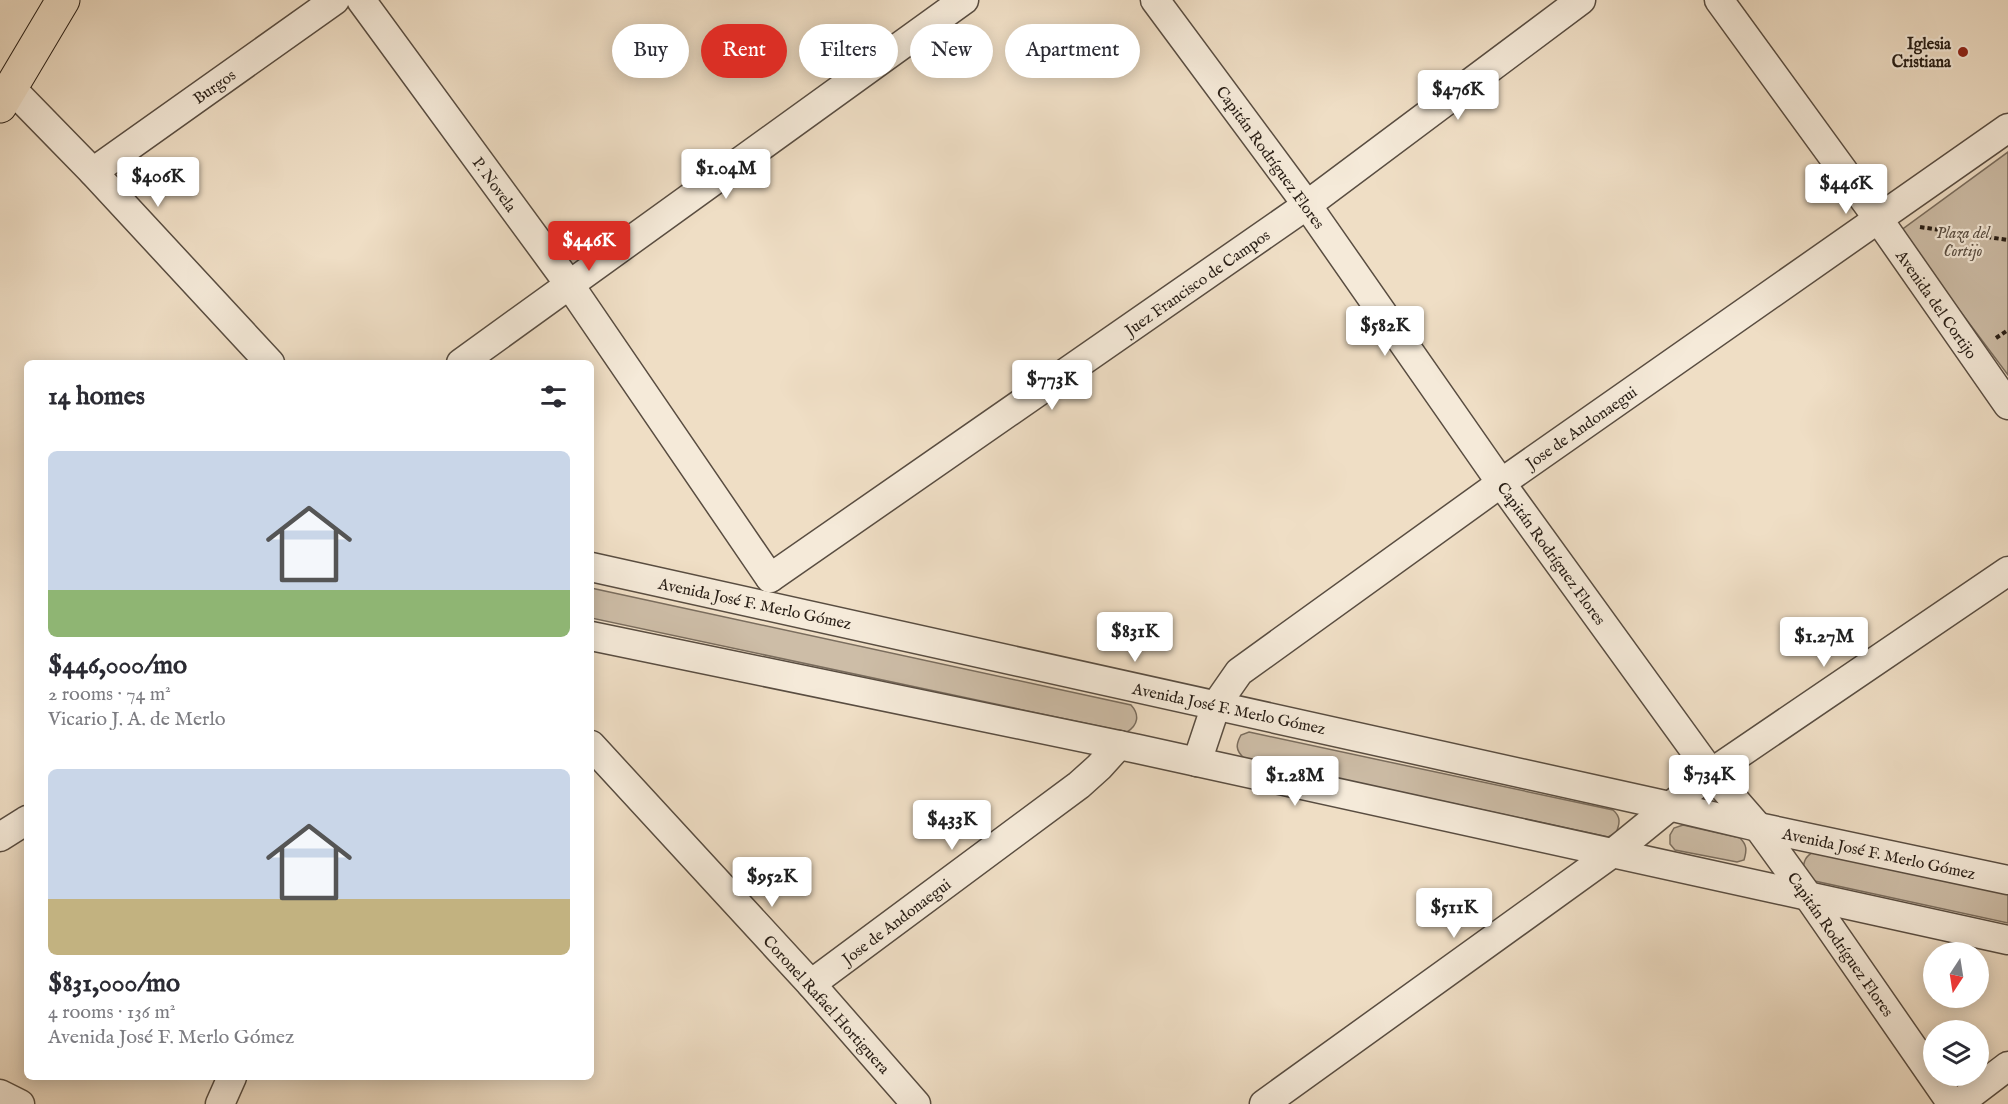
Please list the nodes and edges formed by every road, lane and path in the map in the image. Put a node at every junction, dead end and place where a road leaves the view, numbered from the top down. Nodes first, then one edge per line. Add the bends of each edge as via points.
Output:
1 (63, 0) edge
2 (335, 0) edge
3 (361, 0) edge
4 (964, 0) edge
5 (1155, 0) edge
6 (1581, 0) edge
7 (1719, 0) edge
8 (5, 97) edge
9 (2008, 128) edge
10 (93, 172) junction
11 (1307, 205) junction
12 (1879, 220) junction
13 (2008, 240) edge
14 (569, 284) junction
15 (267, 360) edge
16 (465, 360) edge
17 (2008, 405) edge
18 (1501, 483) junction
19 (594, 568) edge
20 (2008, 571) edge
21 (770, 578) junction
22 (768, 607) junction
23 (594, 637) edge
24 (1216, 705) junction
25 (1119, 745) junction
26 (594, 748) edge
27 (1197, 762) junction
28 (1711, 772) junction
29 (1669, 806) junction
30 (24, 822) edge
31 (1758, 827) junction
32 (0, 837) edge
33 (1614, 852) junction
34 (2008, 880) edge
35 (1808, 896) junction
36 (2008, 940) edge
37 (811, 984) junction
38 (2008, 1066) edge
39 (231, 1080) edge
40 (0, 1094) edge
41 (20, 1104) edge
42 (220, 1104) edge
43 (916, 1104) edge
44 (1264, 1104) edge
45 (1952, 1104) edge
46 (1958, 1104) edge

1 - 8 main road
2 - 10 street, Burgos
3 - 14 street, P. Novela
4 - 14 street
5 - 11 street, Capitán Rodríguez Flores
6 - 11 street, Juez Francisco de Campos
7 - 12 street, Avenida del Cortijo
8 - 10 street
9 - 12 street, Jose de Andonaegui
10 - 15 street
11 - 18 street, Capitán Rodríguez Flores
11 - 21 street, Juez Francisco de Campos
12 - 13 path
12 - 17 street, Avenida del Cortijo
12 - 18 street, Jose de Andonaegui
14 - 16 street
14 - 21 street, P. Novela
18 - 24 street, Jose de Andonaegui via 1239,672
18 - 28 street, Capitán Rodríguez Flores
19 - 22 street, Avenida José F. Merlo Gómez
20 - 28 street
21 - 22 street
22 - 24 street, Avenida José F. Merlo Gómez
23 - 25 street
24 - 27 street, Jose de Andonaegui
24 - 29 street, Avenida José F. Merlo Gómez
25 - 27 street
25 - 37 street, Jose de Andonaegui via 1079,785
26 - 37 street, Coronel Rafael Hortiguera
27 - 33 street
28 - 29 street
28 - 31 street, Capitán Rodríguez Flores
29 - 31 street, Avenida José F. Merlo Gómez
29 - 33 street
30 - 32 street
31 - 34 street, Avenida José F. Merlo Gómez
31 - 35 street, Capitán Rodríguez Flores
33 - 35 street
33 - 44 street
35 - 36 street
35 - 45 street, Capitán Rodríguez Flores
37 - 43 street, Coronel Rafael Hortiguera
38 - 46 street
39 - 42 street
40 - 41 street

